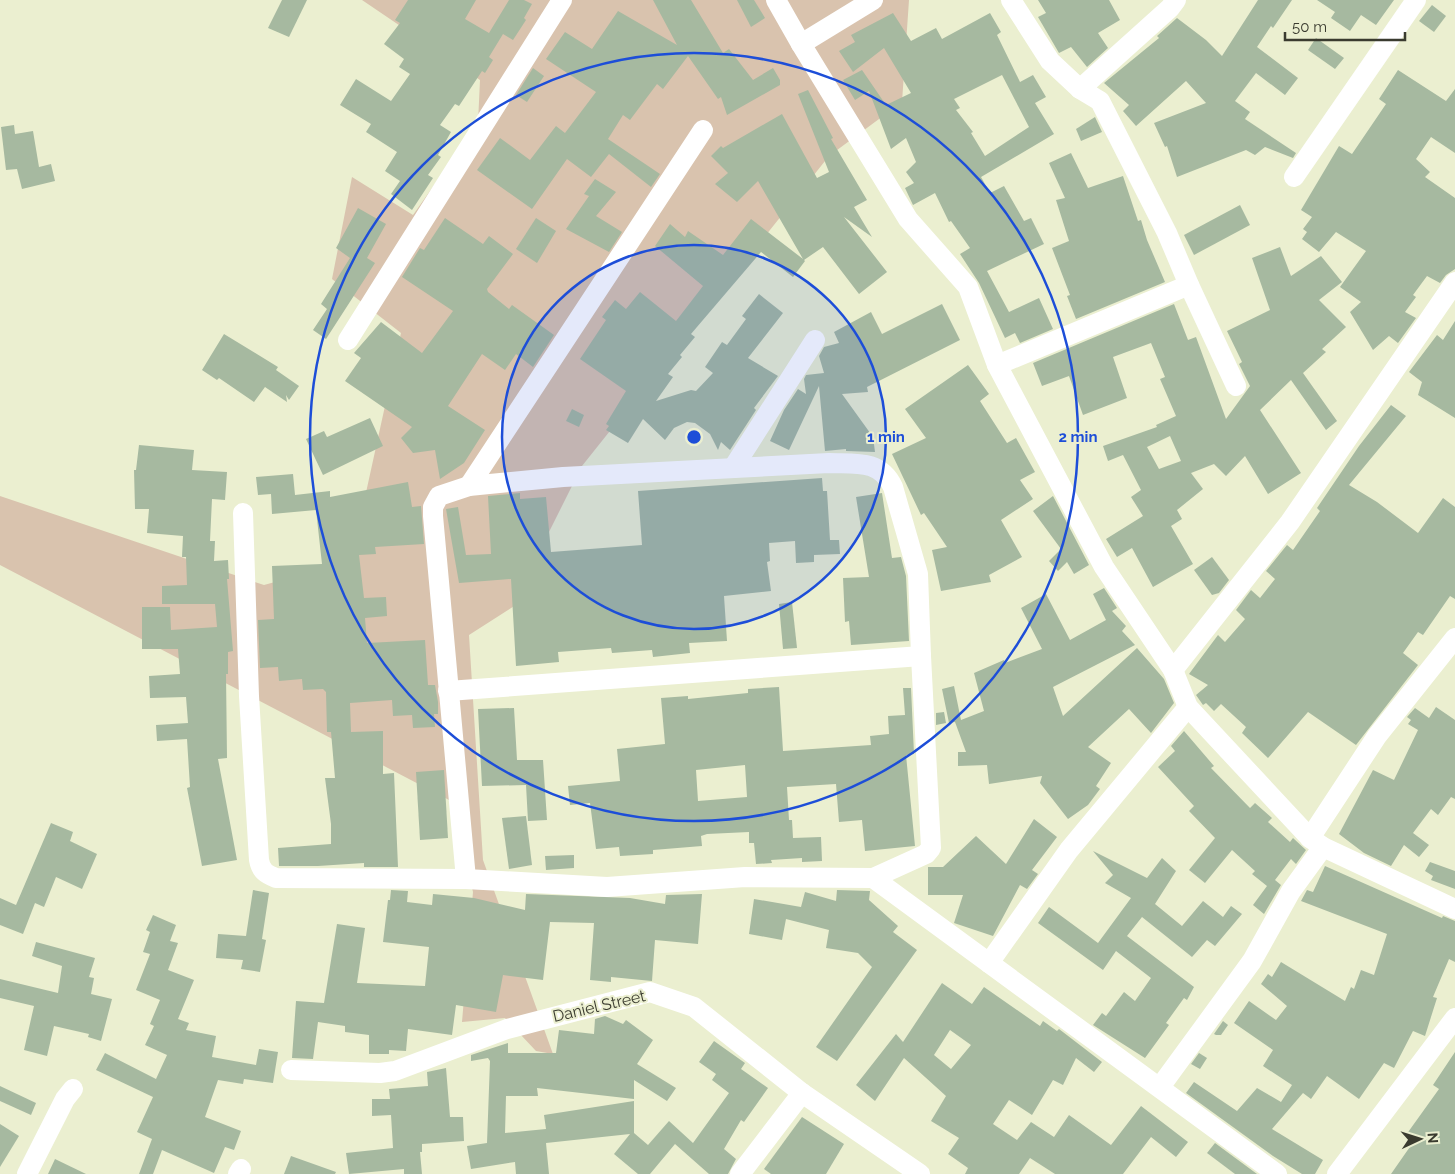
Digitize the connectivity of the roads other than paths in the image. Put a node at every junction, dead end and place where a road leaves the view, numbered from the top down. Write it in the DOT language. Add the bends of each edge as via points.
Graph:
graph roads {
  1 [pos="562,0"];
  2 [pos="776,0"];
  3 [pos="873,0"];
  4 [pos="1011,0"];
  5 [pos="1176,0"];
  6 [pos="1416,0"];
  7 [pos="801,44"];
  8 [pos="1080,89"];
  9 [pos="703,130"];
  10 [pos="1294,177"];
  11 [pos="1455,282"];
  12 [pos="1189,285"];
  13 [pos="348,340"];
  14 [pos="815,340"];
  15 [pos="997,365"];
  16 [pos="1236,386"];
  17 [pos="733,468"];
  18 [pos="469,486"];
  19 [pos="243,513"];
  20 [pos="1455,638"];
  21 [pos="921,656"];
  22 [pos="1173,670"];
  23 [pos="448,691"];
  24 [pos="1188,706"];
  25 [pos="1316,842"];
  26 [pos="873,878"];
  27 [pos="466,879"];
  28 [pos="1455,909"];
  29 [pos="989,963"];
  30 [pos="1455,1018"];
  31 [pos="291,1070"];
  32 [pos="1160,1088"];
  33 [pos="73,1089"];
  34 [pos="802,1093"];
  35 [pos="27,1174"];
  36 [pos="740,1174"];
  37 [pos="920,1174"];
  38 [pos="1278,1174"];
  39 [pos="1338,1174"];
  1 -- 13 [label="street"];
  2 -- 7 [label="street"];
  3 -- 7 [label="street"];
  4 -- 8 [label="street" via="1050,61"];
  5 -- 8 [label="street"];
  6 -- 10 [label="street"];
  7 -- 15 [label="street" via="908,219 968,287"];
  8 -- 12 [label="street" via="1100,100 1167,233"];
  9 -- 18 [label="street"];
  11 -- 22 [label="street" via="1290,522"];
  12 -- 15 [label="street"];
  12 -- 16 [label="street"];
  14 -- 17 [label="street"];
  15 -- 22 [label="street" via="1104,566"];
  17 -- 18 [label="street" via="563,477"];
  17 -- 21 [label="street" via="855,464 880,469 888,476 918,574"];
  18 -- 23 [label="street" via="440,496 433,507"];
  19 -- 27 [label="street" via="249,696 260,868 276,878"];
  20 -- 25 [label="street" via="1377,736"];
  21 -- 23 [label="street"];
  21 -- 26 [label="street" via="931,848 926,854"];
  22 -- 24 [label="street"];
  23 -- 27 [label="street"];
  24 -- 25 [label="street"];
  24 -- 29 [label="street" via="1069,850"];
  25 -- 28 [label="street"];
  25 -- 32 [label="street" via="1252,961"];
  26 -- 27 [label="street" via="745,878 607,887"];
  26 -- 29 [label="street"];
  29 -- 32 [label="street"];
  30 -- 39 [label="street"];
  31 -- 34 [label="street, Daniel Street" via="395,1072 507,1029 650,992 694,1007"];
  32 -- 38 [label="street"];
  33 -- 35 [label="street"];
  34 -- 36 [label="street"];
  34 -- 37 [label="street, Daniel Street"];
}
